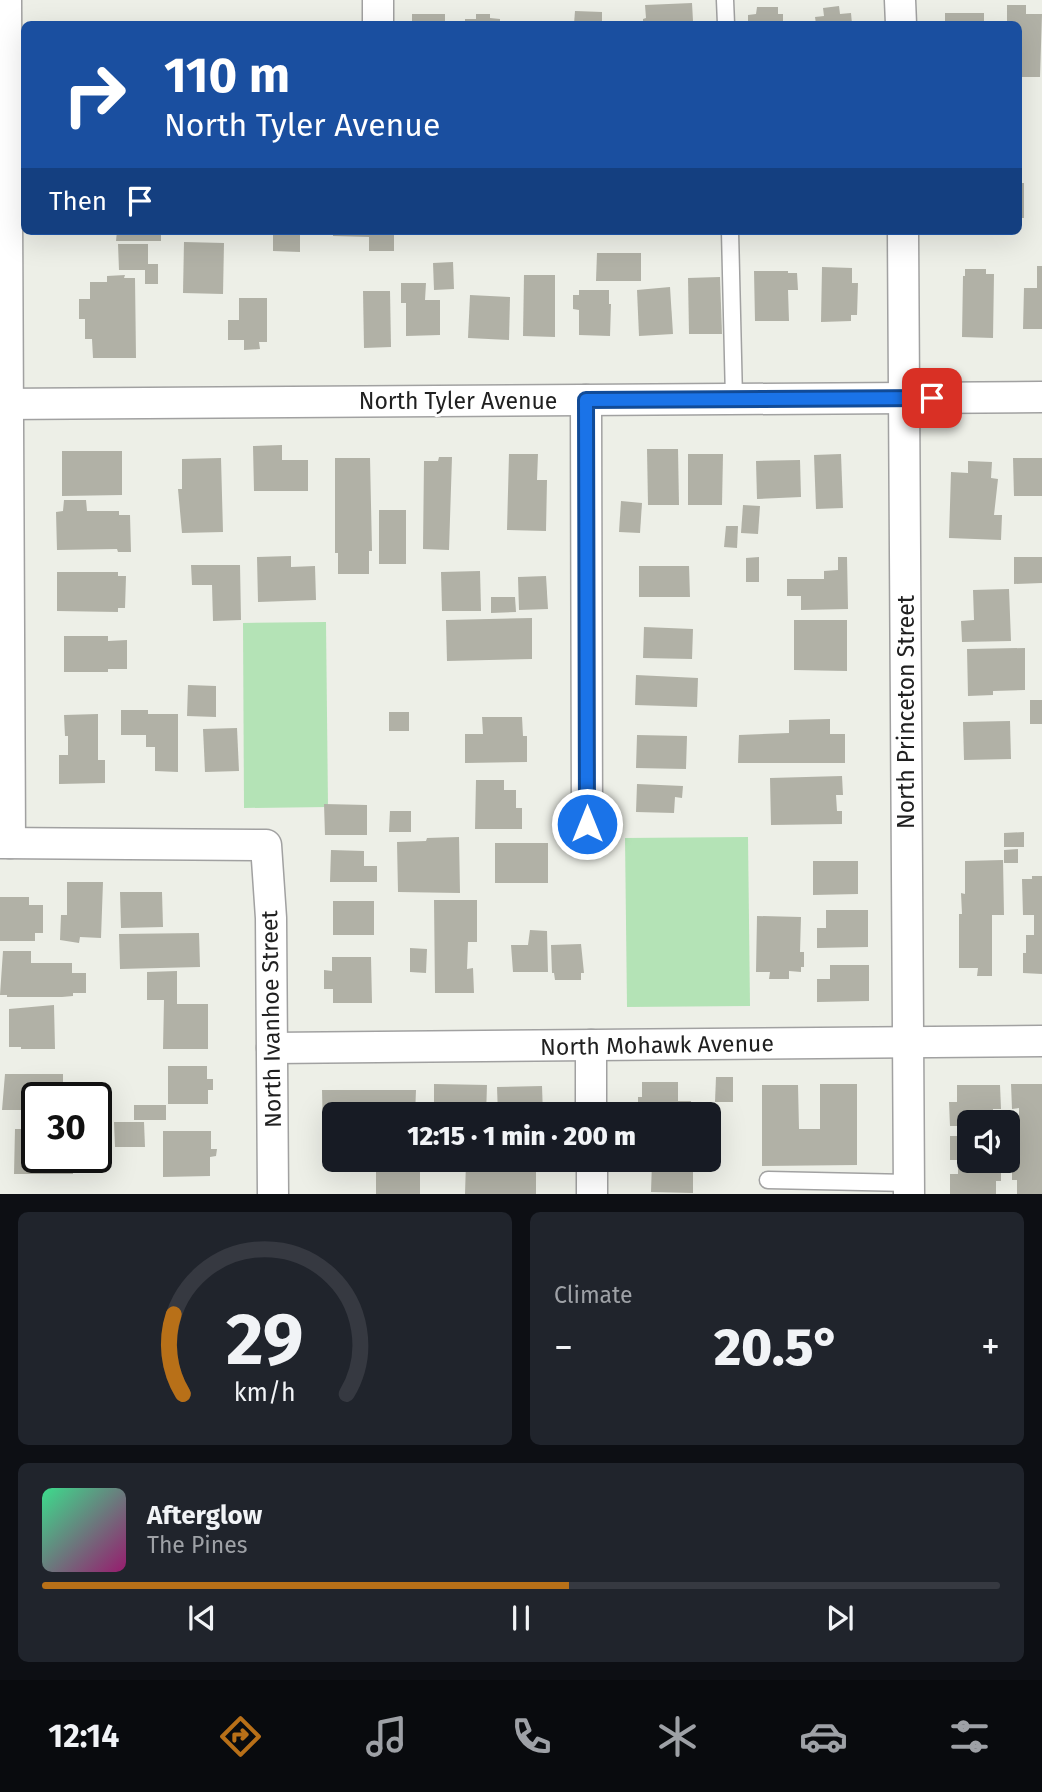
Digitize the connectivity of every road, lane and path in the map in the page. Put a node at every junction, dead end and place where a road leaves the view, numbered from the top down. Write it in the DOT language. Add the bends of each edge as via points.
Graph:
graph roads {
  1 [pos="6,0"];
  2 [pos="378,0"];
  3 [pos="725,0"];
  4 [pos="900,0"];
  5 [pos="378,21"];
  6 [pos="726,21"];
  7 [pos="901,21"];
  8 [pos="730,235"];
  9 [pos="903,235"];
  10 [pos="1042,397"];
  11 [pos="905,398"];
  12 [pos="734,399"];
  13 [pos="586,400"];
  14 [pos="4,404"];
  15 [pos="587,824"];
  16 [pos="5,843"];
  17 [pos="1042,1041"];
  18 [pos="908,1042"];
  19 [pos="591,1045"];
  20 [pos="272,1048"];
  21 [pos="591,1102"];
  22 [pos="592,1172"];
  23 [pos="768,1180"];
  24 [pos="909,1188"];
  25 [pos="273,1194"];
  26 [pos="592,1194"];
  1 -- 14 [label="street"];
  2 -- 5 [label="street"];
  3 -- 6 [label="lane"];
  4 -- 7 [label="street"];
  8 -- 12 [label="lane"];
  9 -- 11 [label="street, North Princeton Street"];
  10 -- 11 [label="street, North Tyler Avenue"];
  11 -- 12 [label="street, North Tyler Avenue"];
  11 -- 18 [label="street, North Princeton Street"];
  12 -- 13 [label="street, North Tyler Avenue"];
  13 -- 14 [label="street, North Tyler Avenue"];
  13 -- 15 [label="street"];
  14 -- 16 [label="street"];
  16 -- 20 [label="street, North Ivanhoe Street" via="266,845"];
  17 -- 18 [label="street, North Mohawk Avenue"];
  18 -- 19 [label="street, North Mohawk Avenue"];
  18 -- 24 [label="street, North Princeton Street"];
  19 -- 20 [label="street, North Mohawk Avenue"];
  19 -- 21 [label="street"];
  20 -- 25 [label="street, North Ivanhoe Street"];
  22 -- 26 [label="street"];
  23 -- 24 [label="lane"];
}
